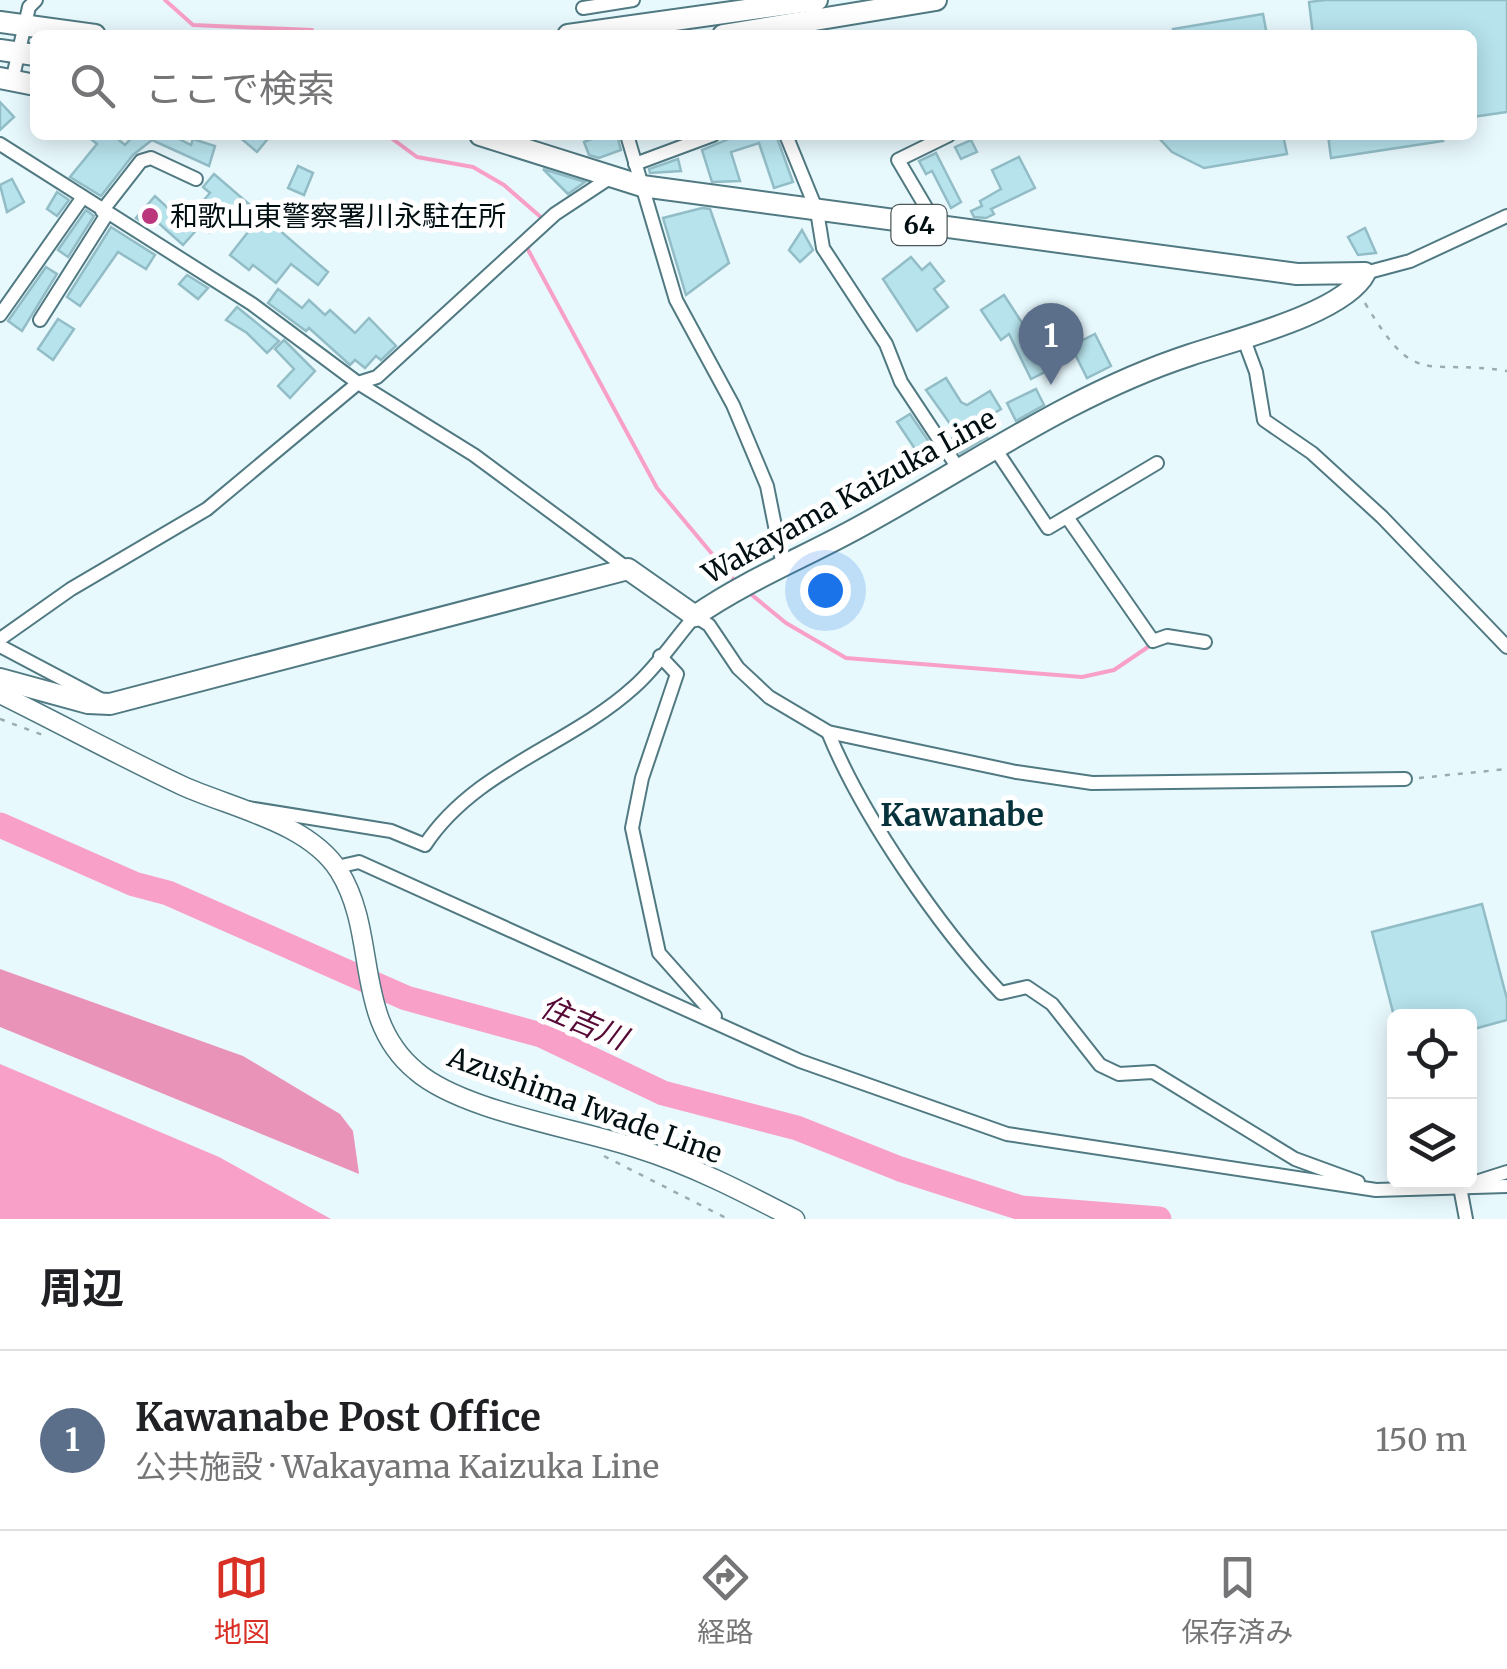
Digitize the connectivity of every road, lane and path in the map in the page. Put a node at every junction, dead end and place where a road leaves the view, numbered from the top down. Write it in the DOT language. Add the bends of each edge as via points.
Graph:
graph roads {
  1 [pos="36,0"];
  2 [pos="634,0"];
  3 [pos="818,0"];
  4 [pos="936,0"];
  5 [pos="581,4"];
  6 [pos="0,22"];
  7 [pos="725,24"];
  8 [pos="24,25"];
  9 [pos="60,30"];
  10 [pos="592,30"];
  11 [pos="646,30"];
  12 [pos="17,52"];
  13 [pos="6,80"];
  14 [pos="495,140"];
  15 [pos="628,140"];
  16 [pos="700,140"];
  17 [pos="788,140"];
  18 [pos="939,140"];
  19 [pos="0,144"];
  20 [pos="635,164"];
  21 [pos="608,178"];
  22 [pos="196,179"];
  23 [pos="642,186"];
  24 [pos="83,198"];
  25 [pos="817,211"];
  26 [pos="104,213"];
  27 [pos="1507,216"];
  28 [pos="938,228"];
  29 [pos="1361,281"];
  30 [pos="0,316"];
  31 [pos="40,320"];
  32 [pos="1243,338"];
  33 [pos="1507,371"];
  34 [pos="358,383"];
  35 [pos="994,447"];
  36 [pos="1157,463"];
  37 [pos="958,468"];
  38 [pos="1067,516"];
  39 [pos="784,566"];
  40 [pos="628,569"];
  41 [pos="694,616"];
  42 [pos="1206,642"];
  43 [pos="0,643"];
  44 [pos="1507,647"];
  45 [pos="660,656"];
  46 [pos="0,679"];
  47 [pos="0,694"];
  48 [pos="110,704"];
  49 [pos="828,732"];
  50 [pos="1507,769"];
  51 [pos="1405,779"];
  52 [pos="237,809"];
  53 [pos="337,867"];
  54 [pos="720,1022"];
  55 [pos="601,1154"];
  56 [pos="1507,1172"];
  57 [pos="1477,1182"];
  58 [pos="1507,1186"];
  59 [pos="1477,1187"];
  60 [pos="1418,1189"];
  61 [pos="1460,1189"];
  62 [pos="1376,1190"];
  63 [pos="1466,1218"];
  64 [pos="728,1219"];
  65 [pos="795,1219"];
  1 -- 8 [label="street"];
  2 -- 5 [label="street"];
  3 -- 7 [label="main road"];
  4 -- 7 [label="main road"];
  5 -- 10 [label="street"];
  6 -- 8 [label="main road"];
  7 -- 11 [label="main road"];
  8 -- 9 [label="main road"];
  8 -- 12 [label="street"];
  12 -- 13 [label="street"];
  14 -- 21 [label="main road, 64"];
  15 -- 20 [label="street"];
  16 -- 20 [label="street"];
  17 -- 25 [label="street"];
  18 -- 28 [label="street" via="898,160"];
  19 -- 24 [label="street"];
  20 -- 23 [label="street"];
  21 -- 23 [label="main road, 64"];
  21 -- 34 [label="street" via="555,214 378,377"];
  22 -- 26 [label="street" via="151,158 141,160"];
  23 -- 25 [label="main road, 64"];
  23 -- 39 [label="street" via="676,300 768,486"];
  24 -- 26 [label="street"];
  24 -- 30 [label="street"];
  25 -- 28 [label="main road, 64"];
  25 -- 37 [label="street" via="824,248"];
  26 -- 31 [label="street"];
  26 -- 34 [label="street" via="252,304"];
  27 -- 29 [label="street"];
  28 -- 29 [label="main road, 64"];
  29 -- 32 [label="main road, Wakayama Kaizuka Line"];
  29 -- 33 [label="path" via="1406,360 1419,367"];
  32 -- 35 [label="main road, Wakayama Kaizuka Line" via="1154,367"];
  32 -- 44 [label="street" via="1264,420 1382,517"];
  34 -- 40 [label="street" via="474,455"];
  34 -- 43 [label="street" via="206,509 72,588"];
  35 -- 37 [label="main road, Wakayama Kaizuka Line"];
  35 -- 38 [label="street" via="1048,528"];
  36 -- 38 [label="street"];
  37 -- 39 [label="main road, Wakayama Kaizuka Line"];
  38 -- 42 [label="street" via="1153,640"];
  39 -- 41 [label="main road, Wakayama Kaizuka Line"];
  40 -- 41 [label="main road, Wakayama Kaizuka Line"];
  40 -- 48 [label="main road"];
  41 -- 45 [label="street"];
  41 -- 49 [label="street" via="709,624 738,668 770,697"];
  43 -- 48 [label="street"];
  45 -- 52 [label="street" via="634,688 478,789 442,820 426,845 391,830 260,807"];
  45 -- 54 [label="street" via="677,674 632,828 659,953"];
  46 -- 48 [label="main road"];
  47 -- 52 [label="main road, Azushima Iwade Line"];
  49 -- 51 [label="street" via="1092,782"];
  49 -- 62 [label="street" via="888,843 968,958 1001,993 1028,987 1052,1004 1100,1064 1118,1074 1152,1072 1296,1159"];
  50 -- 51 [label="path"];
  52 -- 53 [label="main road, Azushima Iwade Line" via="300,835"];
  53 -- 54 [label="street" via="359,862"];
  53 -- 65 [label="main road, Azushima Iwade Line" via="350,888 376,1018 418,1073 445,1088 694,1169"];
  54 -- 62 [label="street" via="800,1061 1007,1134"];
  55 -- 64 [label="path"];
  56 -- 57 [label="street"];
  58 -- 59 [label="street"];
  60 -- 62 [label="street"];
  61 -- 63 [label="street"];
}
